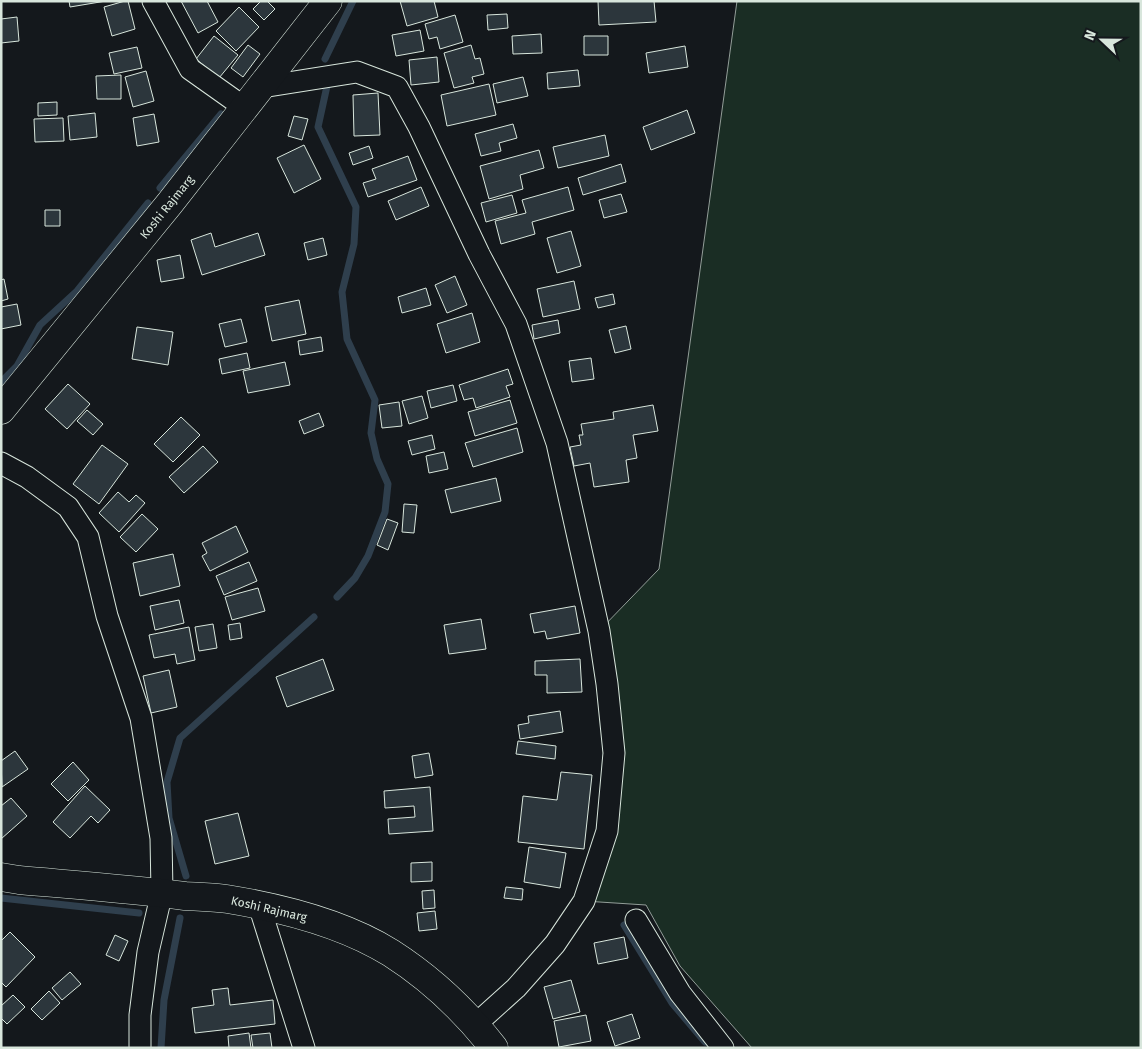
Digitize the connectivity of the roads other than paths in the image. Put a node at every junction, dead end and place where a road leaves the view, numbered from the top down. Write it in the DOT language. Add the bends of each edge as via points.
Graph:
graph roads {
  1 [pos="153,1"];
  2 [pos="328,1"];
  3 [pos="262,87"];
  4 [pos="245,108"];
  5 [pos="1,410"];
  6 [pos="1,463"];
  7 [pos="1,876"];
  8 [pos="162,892"];
  9 [pos="259,905"];
  10 [pos="636,920"];
  11 [pos="476,1024"];
  12 [pos="140,1048"];
  13 [pos="304,1048"];
  14 [pos="494,1048"];
  15 [pos="723,1048"];
  1 -- 4 [label="street" via="190,69"];
  2 -- 3 [label="main road, Koshi Rajmarg"];
  3 -- 4 [label="main road, Koshi Rajmarg"];
  3 -- 11 [label="street" via="357,72 397,87 516,324 557,443 608,684 614,753 607,831 584,901 555,944 516,988"];
  4 -- 5 [label="main road, Koshi Rajmarg"];
  6 -- 8 [label="street" via="68,506 88,537 106,616 140,718 161,838"];
  7 -- 8 [label="main road, Koshi Rajmarg"];
  8 -- 9 [label="main road, Koshi Rajmarg"];
  8 -- 12 [label="street" via="148,952 140,1015"];
  9 -- 11 [label="main road, Koshi Rajmarg" via="311,918 360,936 391,953"];
  9 -- 13 [label="street"];
  10 -- 15 [label="street" via="680,992"];
  11 -- 14 [label="main road, Koshi Rajmarg"];
}
